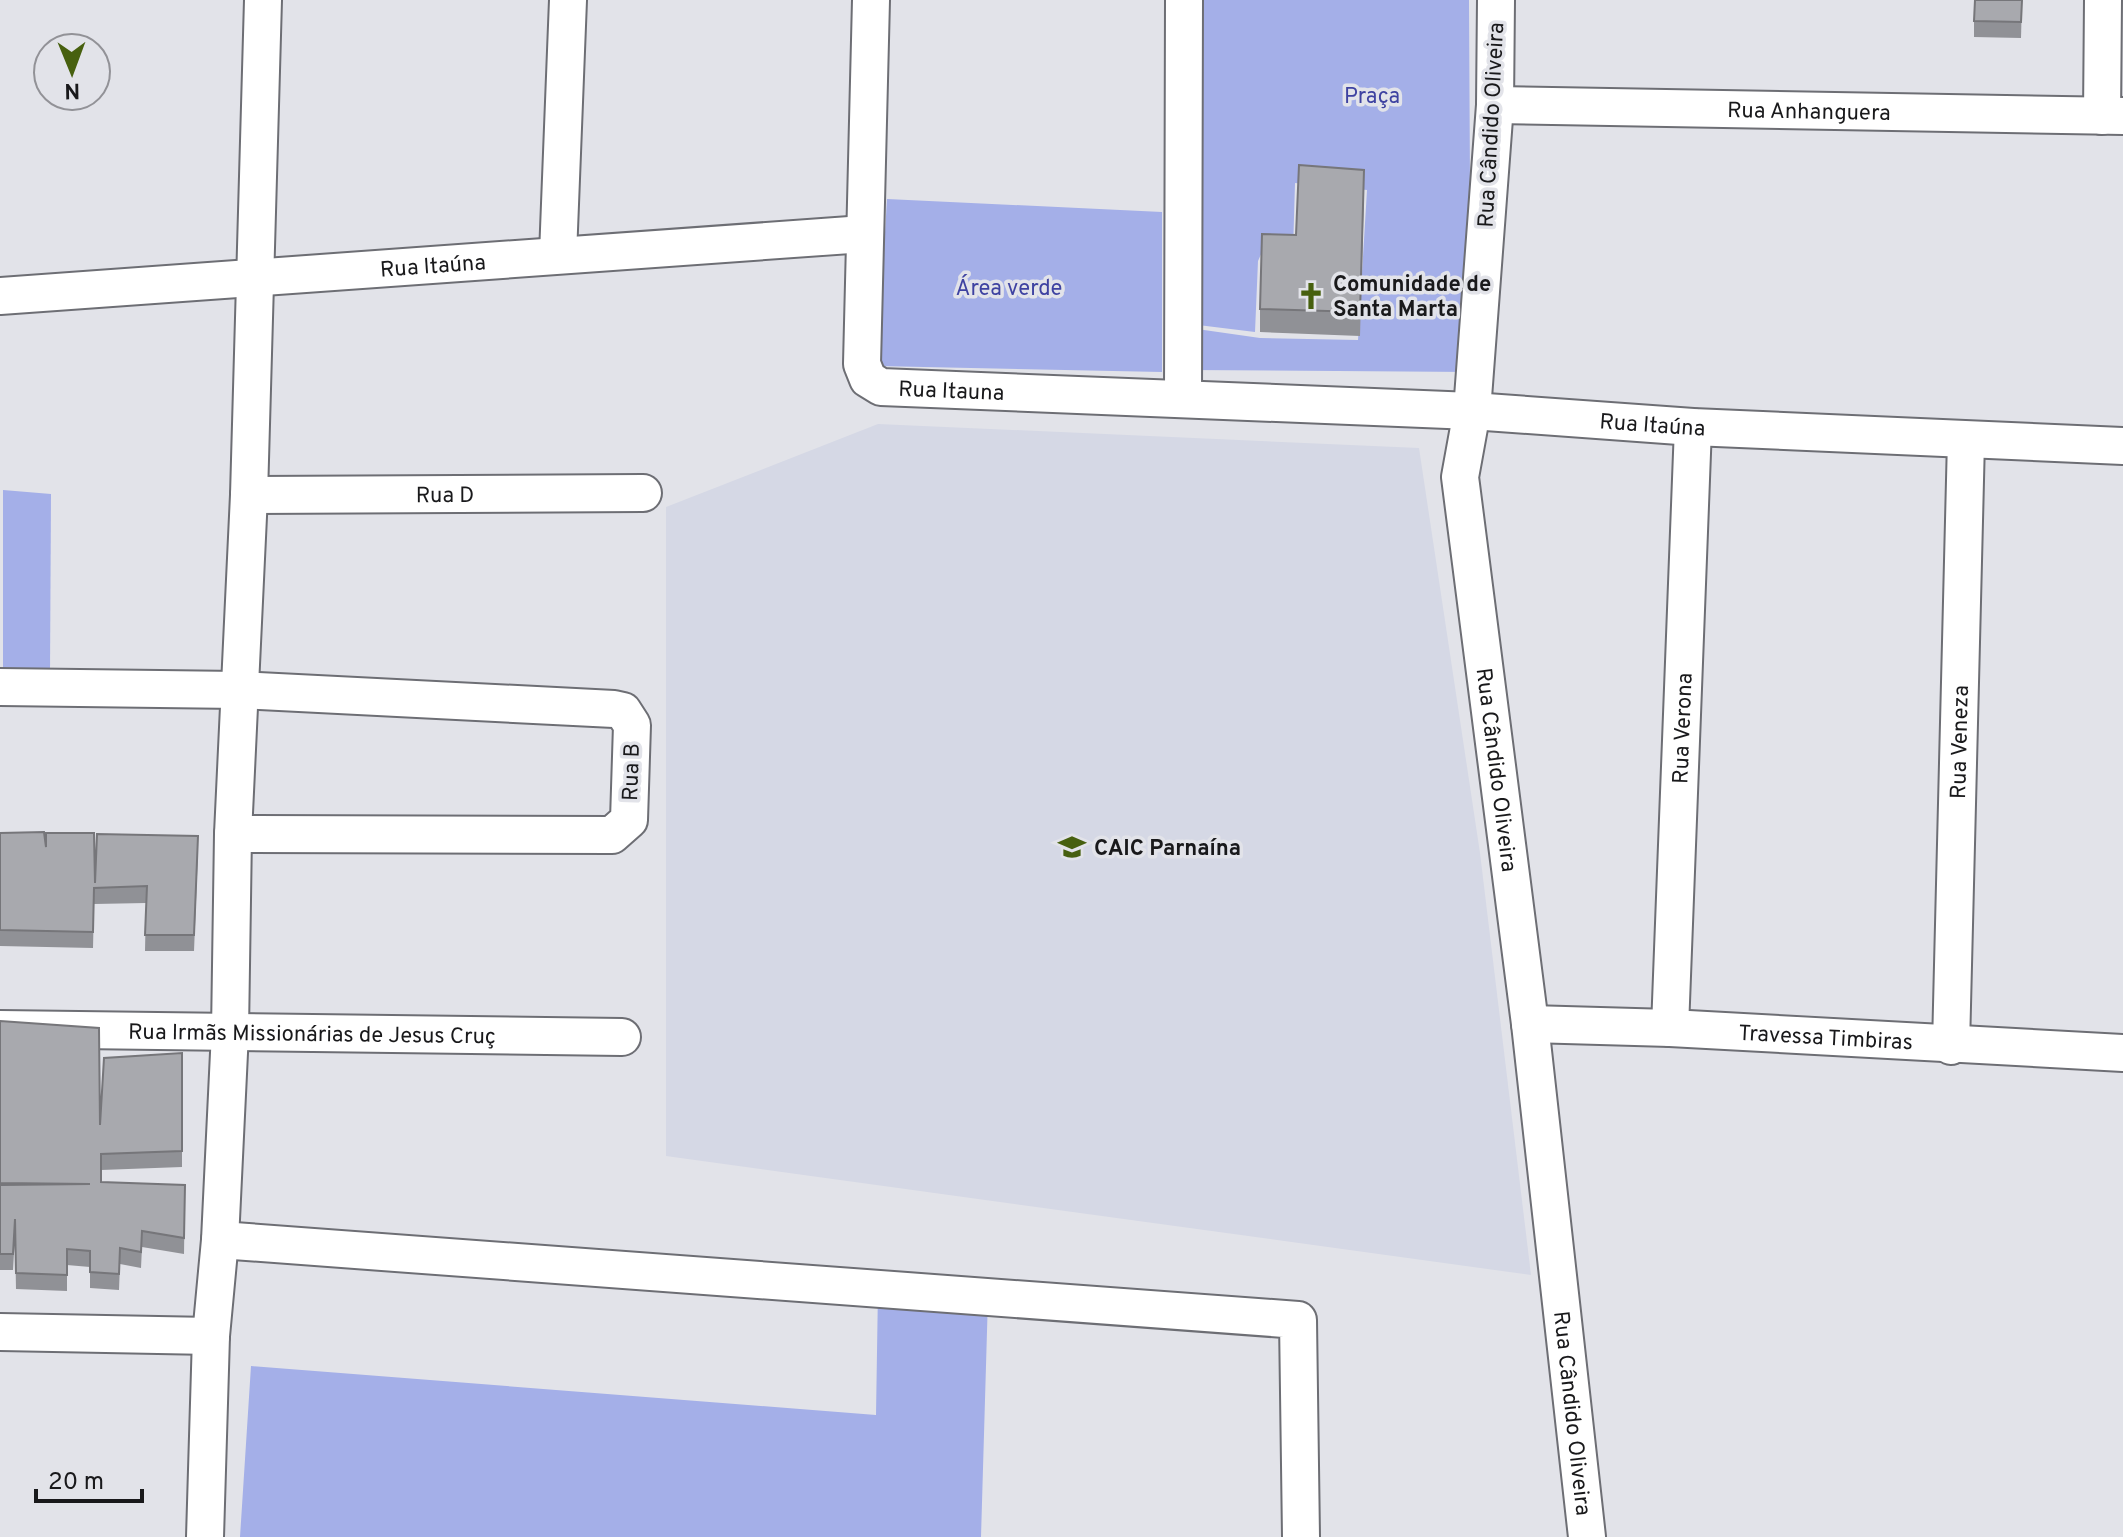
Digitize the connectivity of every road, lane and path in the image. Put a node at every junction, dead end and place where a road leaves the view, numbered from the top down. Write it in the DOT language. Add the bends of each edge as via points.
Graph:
graph roads {
  1 [pos="263,0"];
  2 [pos="568,0"];
  3 [pos="871,0"];
  4 [pos="1184,0"];
  5 [pos="1496,0"];
  6 [pos="2103,0"];
  7 [pos="1495,105"];
  8 [pos="2113,116"];
  9 [pos="864,234"];
  10 [pos="558,255"];
  11 [pos="252,279"];
  12 [pos="0,296"];
  13 [pos="1183,399"];
  14 [pos="1472,411"];
  15 [pos="1693,427"];
  16 [pos="1966,440"];
  17 [pos="2123,446"];
  18 [pos="643,493"];
  19 [pos="249,495"];
  20 [pos="0,687"];
  21 [pos="239,690"];
  22 [pos="233,834"];
  23 [pos="1530,1024"];
  24 [pos="1670,1028"];
  25 [pos="0,1029"];
  26 [pos="230,1032"];
  27 [pos="622,1037"];
  28 [pos="1951,1046"];
  29 [pos="2123,1053"];
  30 [pos="220,1240"];
  31 [pos="0,1332"];
  32 [pos="211,1336"];
  33 [pos="205,1537"];
  34 [pos="1301,1537"];
  35 [pos="1587,1537"];
  1 -- 11 [label="street"];
  2 -- 10 [label="street"];
  3 -- 9 [label="street"];
  4 -- 13 [label="street"];
  5 -- 7 [label="street, Rua Cândido Oliveira"];
  6 -- 8 [label="street"];
  7 -- 8 [label="street, Rua Anhanguera"];
  7 -- 14 [label="street, Rua Cândido Oliveira"];
  9 -- 10 [label="street, Rua Itaúna"];
  9 -- 13 [label="street, Rua Itauna" via="862,364 873,385"];
  10 -- 11 [label="street, Rua Itaúna"];
  11 -- 12 [label="street, Rua Itaúna"];
  11 -- 19 [label="street"];
  13 -- 14 [label="street, Rua Itaúna"];
  14 -- 15 [label="street, Rua Itaúna"];
  14 -- 23 [label="street, Rua Cândido Oliveira" via="1460,477 1464,522"];
  15 -- 16 [label="street, Rua Itaúna"];
  15 -- 24 [label="street, Rua Verona"];
  16 -- 17 [label="street, Rua Itaúna"];
  16 -- 28 [label="street, Rua Veneza"];
  18 -- 19 [label="street, Rua D"];
  19 -- 21 [label="street"];
  20 -- 21 [label="street"];
  21 -- 22 [label="street"];
  21 -- 22 [label="street, Rua B" via="623,711 632,725 629,820 612,835"];
  22 -- 26 [label="street"];
  23 -- 24 [label="street, Travessa Timbiras"];
  23 -- 35 [label="street, Rua Cândido Oliveira"];
  24 -- 28 [label="street, Travessa Timbiras"];
  25 -- 26 [label="street, Rua Irmãs Missionárias de Jesus Cruç"];
  26 -- 27 [label="street, Rua Irmãs Missionárias de Jesus Cruç"];
  26 -- 30 [label="street"];
  28 -- 29 [label="street, Travessa Timbiras"];
  30 -- 32 [label="street"];
  30 -- 34 [label="street" via="1298,1320"];
  31 -- 32 [label="street"];
  32 -- 33 [label="street"];
}
